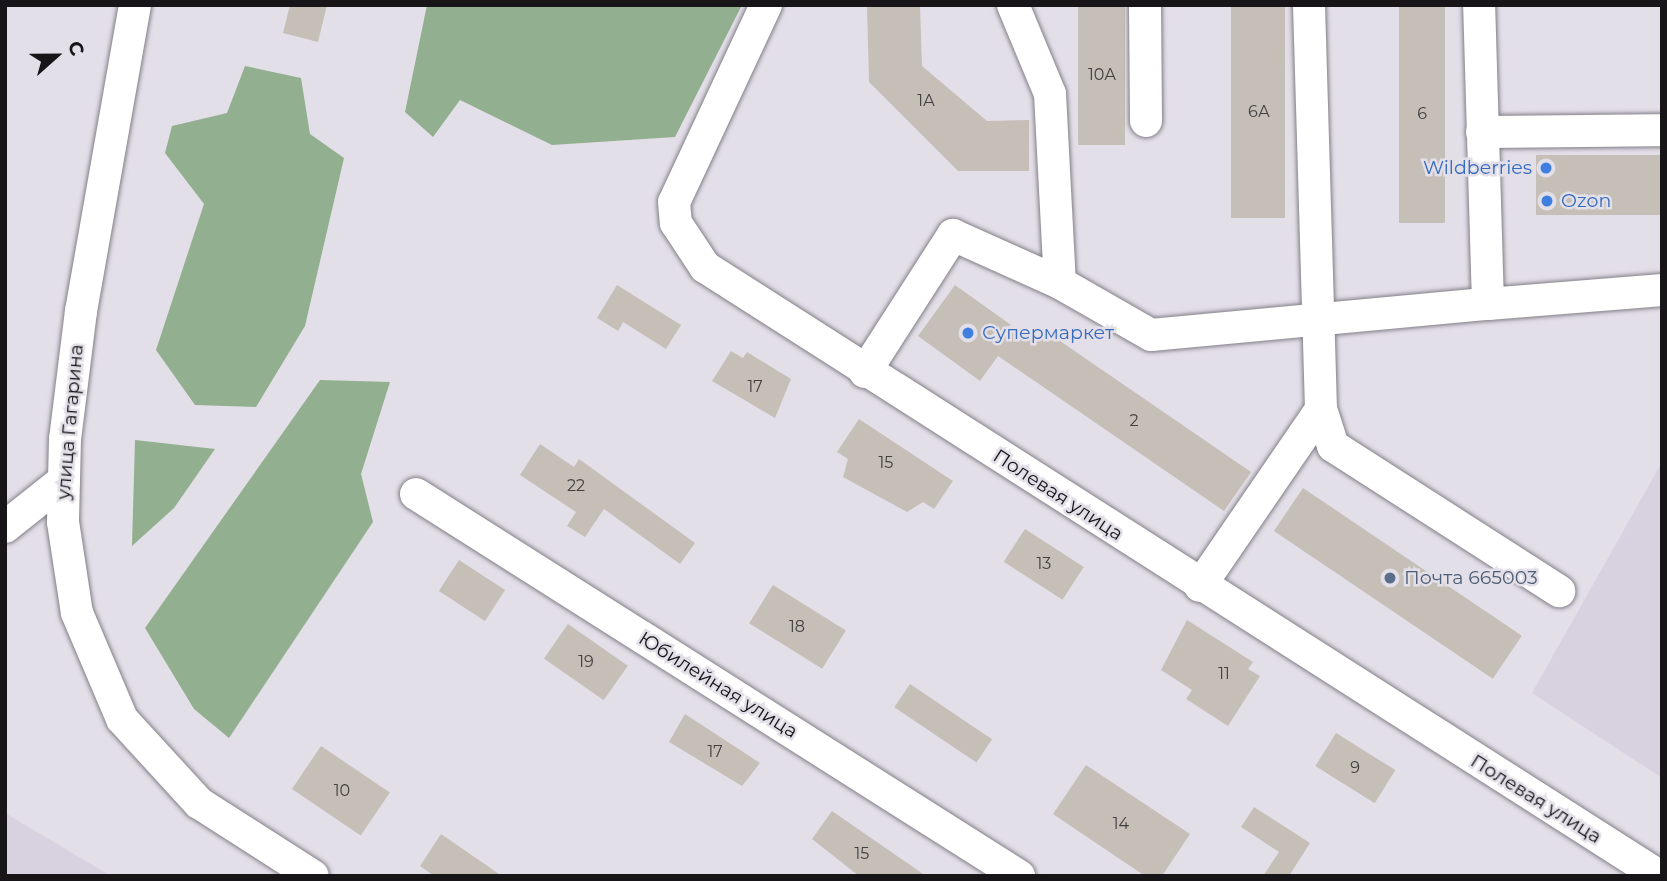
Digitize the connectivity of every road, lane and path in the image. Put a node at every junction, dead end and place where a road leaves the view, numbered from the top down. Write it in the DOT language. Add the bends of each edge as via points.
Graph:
graph roads {
  1 [pos="135,5"];
  2 [pos="766,5"];
  3 [pos="1013,5"];
  4 [pos="1145,5"];
  5 [pos="1309,5"];
  6 [pos="1479,5"];
  7 [pos="1146,121"];
  8 [pos="1662,130"];
  9 [pos="1482,132"];
  10 [pos="1060,283"];
  11 [pos="1662,290"];
  12 [pos="1489,304"];
  13 [pos="1322,318"];
  14 [pos="865,372"];
  15 [pos="1321,409"];
  16 [pos="64,481"];
  17 [pos="416,494"];
  18 [pos="5,527"];
  19 [pos="1200,586"];
  20 [pos="1559,591"];
  21 [pos="313,876"];
  22 [pos="1019,876"];
  23 [pos="1658,876"];
  1 -- 16 [label="street, улица Гагарина" via="80,311"];
  2 -- 14 [label="street, Полевая улица" via="682,173 674,202 676,223 705,267"];
  3 -- 10 [label="street" via="1050,94"];
  4 -- 7 [label="street"];
  5 -- 13 [label="street"];
  6 -- 9 [label="street"];
  8 -- 9 [label="street"];
  9 -- 12 [label="street"];
  10 -- 13 [label="street" via="1151,335"];
  10 -- 14 [label="street" via="953,235"];
  11 -- 12 [label="street"];
  12 -- 13 [label="street"];
  13 -- 15 [label="street"];
  14 -- 19 [label="street, Полевая улица"];
  15 -- 19 [label="street"];
  15 -- 20 [label="street" via="1333,446"];
  16 -- 18 [label="street"];
  16 -- 21 [label="street, улица Гагарина" via="63,522 77,613 122,719 199,803"];
  17 -- 22 [label="street, Юбилейная улица"];
  19 -- 23 [label="street, Полевая улица"];
}
